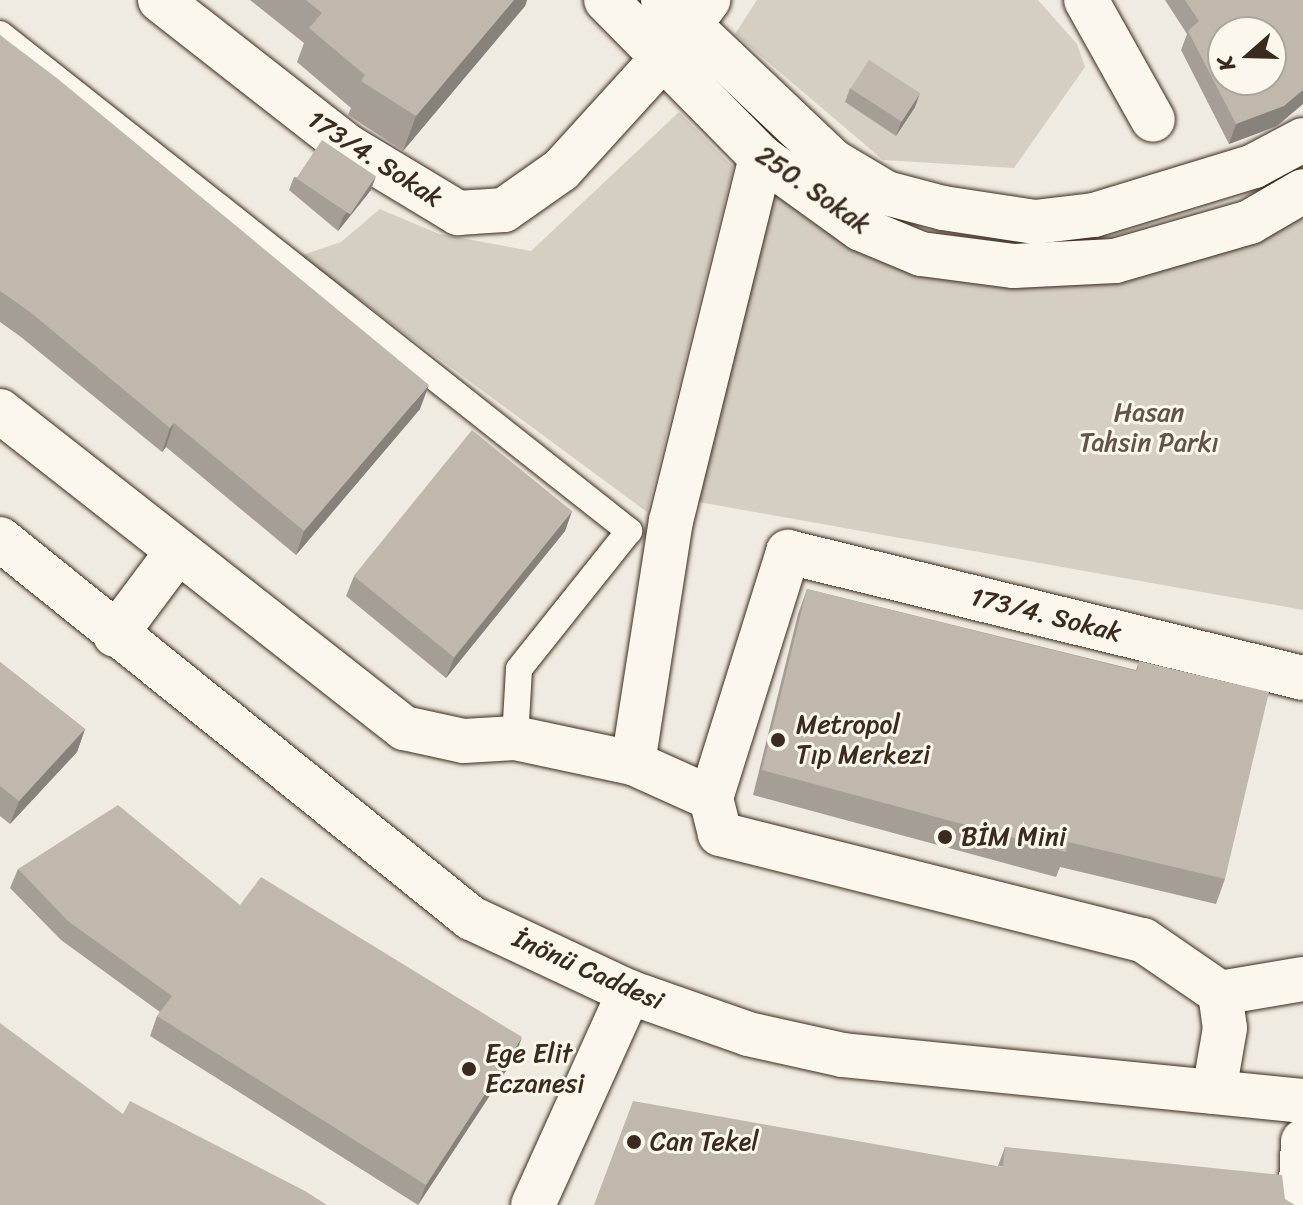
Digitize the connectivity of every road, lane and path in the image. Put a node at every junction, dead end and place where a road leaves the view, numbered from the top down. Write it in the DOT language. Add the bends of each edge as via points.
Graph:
graph roads {
  1 [pos="160,0"];
  2 [pos="606,0"];
  3 [pos="1086,0"];
  4 [pos="680,22"];
  5 [pos="0,34"];
  6 [pos="1153,120"];
  7 [pos="1303,140"];
  8 [pos="761,157"];
  9 [pos="1303,191"];
  10 [pos="0,411"];
  11 [pos="0,539"];
  12 [pos="177,552"];
  13 [pos="115,635"];
  14 [pos="1303,678"];
  15 [pos="515,738"];
  16 [pos="633,763"];
  17 [pos="711,798"];
  18 [pos="1303,979"];
  19 [pos="629,992"];
  20 [pos="1220,993"];
  21 [pos="1214,1092"];
  22 [pos="1303,1101"];
  23 [pos="1303,1141"];
  24 [pos="533,1205"];
  25 [pos="1300,1205"];
  1 -- 4 [label="street, 173/4. Sokak" via="347,146 458,213 504,210 561,170"];
  2 -- 4 [label="street, 250. Sokak"];
  3 -- 6 [label="street"];
  4 -- 7 [label="street, 250. Sokak" via="834,162 886,193 943,208 1035,222 1094,215 1254,166"];
  4 -- 8 [label="street, 250. Sokak"];
  5 -- 15 [label="lane" via="629,531 519,669"];
  8 -- 9 [label="street, 250. Sokak" via="861,229 921,254 1014,266 1115,261 1190,242 1250,222"];
  8 -- 16 [label="street" via="671,521"];
  10 -- 12 [label="street"];
  11 -- 13 [label="street, İnönü Caddesi"];
  12 -- 13 [label="street"];
  12 -- 15 [label="street" via="404,728 464,741"];
  13 -- 19 [label="street, İnönü Caddesi" via="471,918"];
  14 -- 17 [label="street, 173/4. Sokak" via="788,552"];
  15 -- 16 [label="street"];
  16 -- 17 [label="street"];
  17 -- 20 [label="street" via="720,834 1143,940"];
  18 -- 20 [label="street"];
  19 -- 21 [label="street, İnönü Caddesi" via="748,1034 843,1055"];
  19 -- 24 [label="street"];
  20 -- 21 [label="street" via="1225,1028"];
  21 -- 22 [label="street, İnönü Caddesi"];
  23 -- 25 [label="street"];
}
